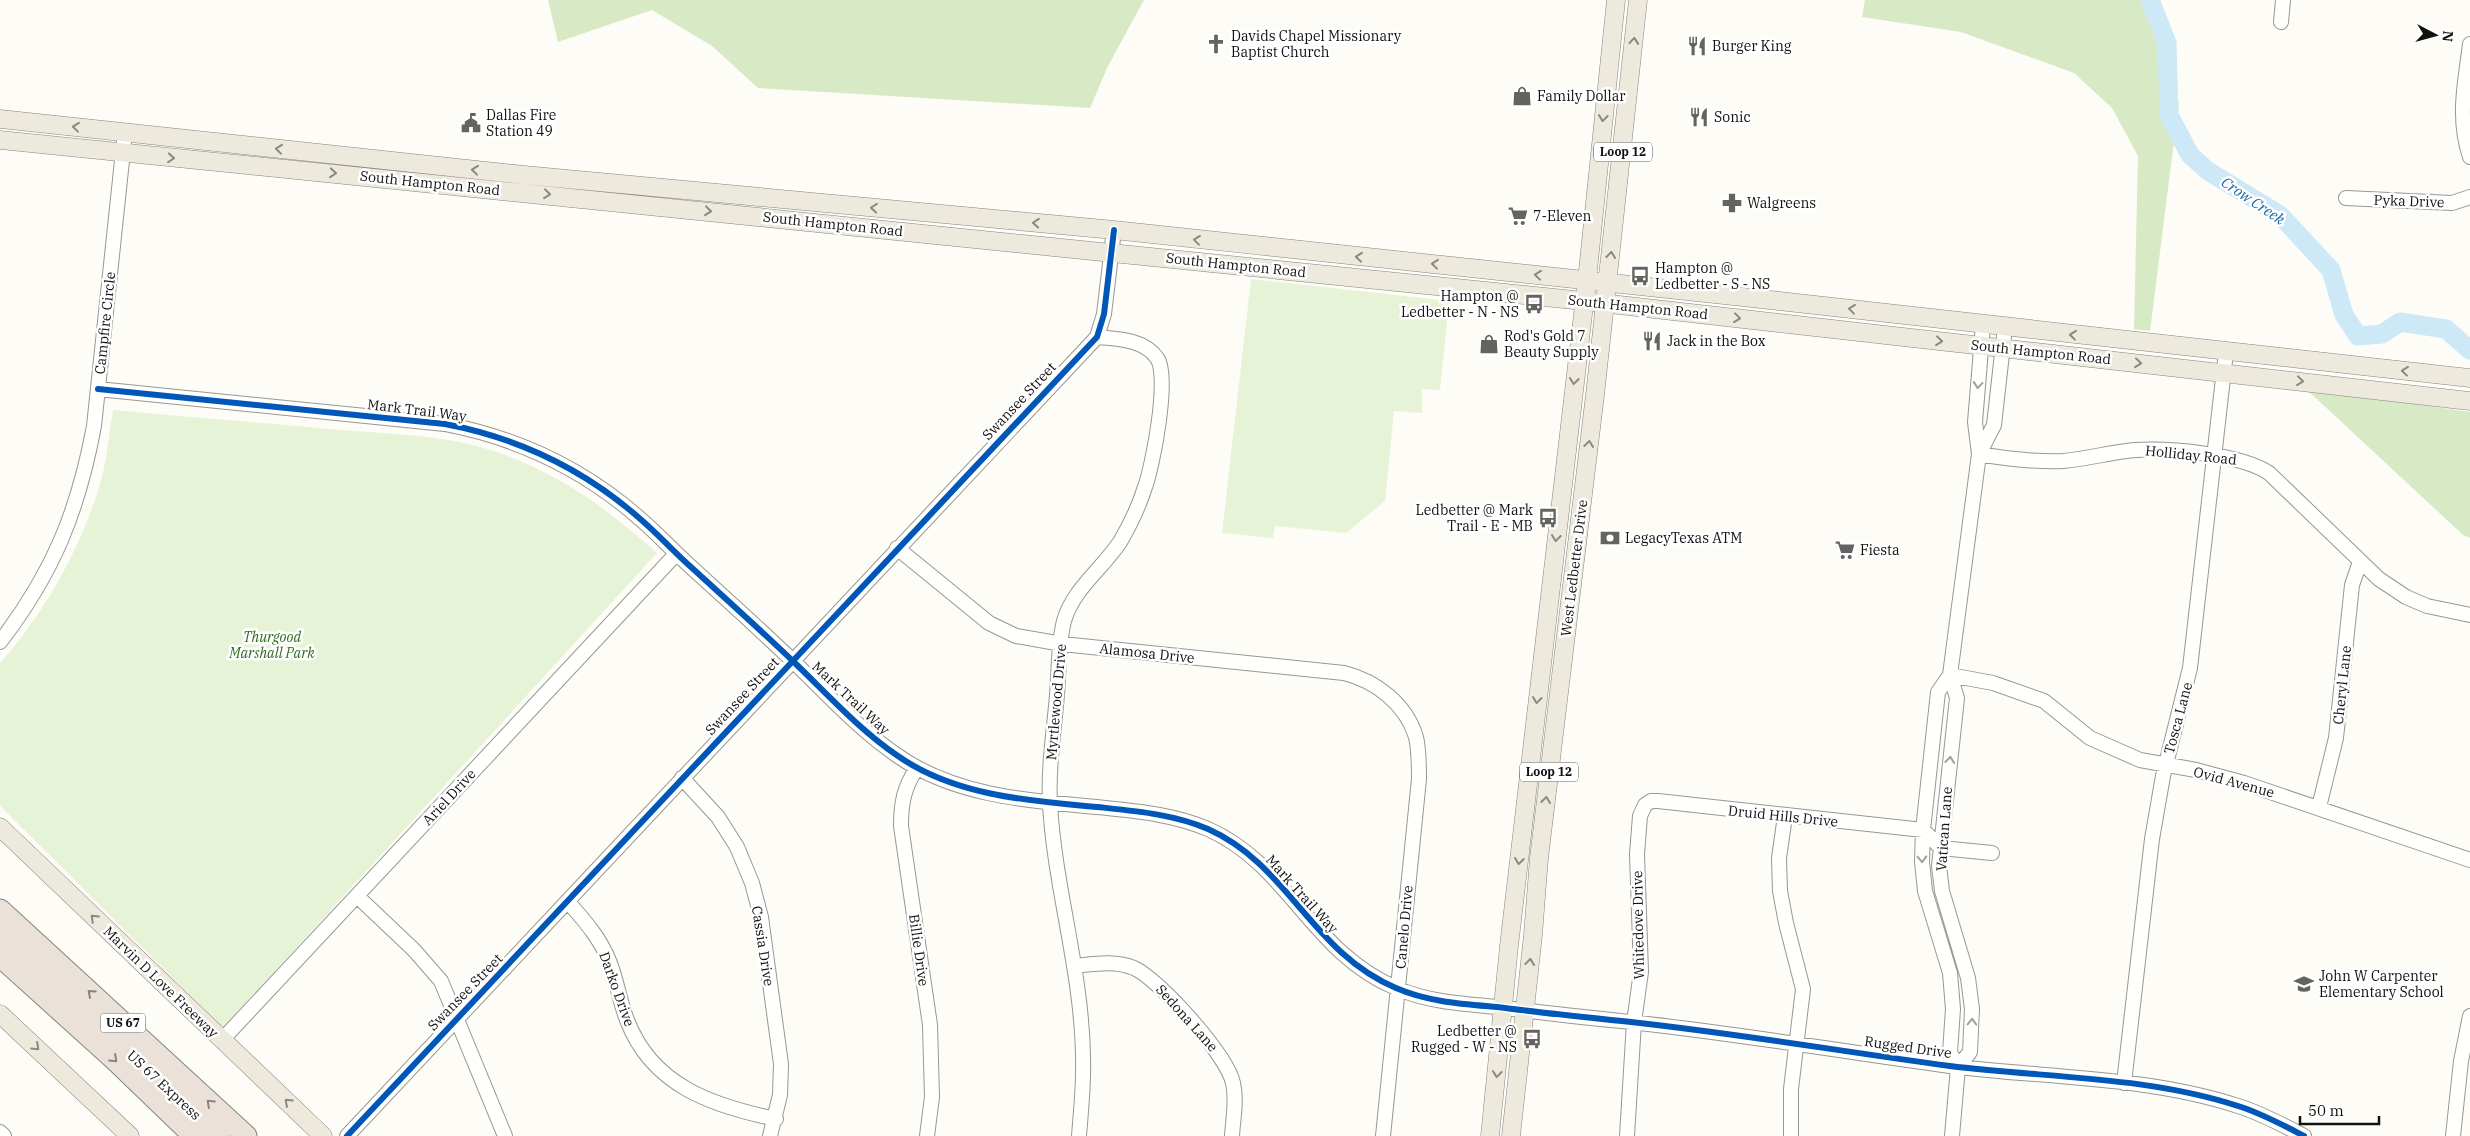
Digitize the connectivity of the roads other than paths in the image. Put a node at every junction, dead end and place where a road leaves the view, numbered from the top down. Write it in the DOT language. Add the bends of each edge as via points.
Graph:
graph roads {
  1 [pos="1616,0"];
  2 [pos="1638,0"];
  3 [pos="2284,0"];
  4 [pos="2281,22"];
  5 [pos="2470,44"];
  6 [pos="1608,63"];
  7 [pos="1632,65"];
  8 [pos="0,119"];
  9 [pos="125,132"];
  10 [pos="0,140"];
  11 [pos="122,153"];
  12 [pos="2470,157"];
  13 [pos="523,184"];
  14 [pos="2470,197"];
  15 [pos="2346,198"];
  16 [pos="962,216"];
  17 [pos="1114,230"];
  18 [pos="960,237"];
  19 [pos="1274,249"];
  20 [pos="1112,252"];
  21 [pos="1268,269"];
  22 [pos="1586,280"];
  23 [pos="1608,283"];
  24 [pos="1584,301"];
  25 [pos="1606,303"];
  26 [pos="1901,315"];
  27 [pos="1983,325"];
  28 [pos="2005,327"];
  29 [pos="1898,336"];
  30 [pos="1097,337"];
  31 [pos="1981,346"];
  32 [pos="2003,348"];
  33 [pos="2226,352"];
  34 [pos="2223,373"];
  35 [pos="2462,377"];
  36 [pos="98,389"];
  37 [pos="2470,401"];
  38 [pos="1979,454"];
  39 [pos="2215,455"];
  40 [pos="1563,472"];
  41 [pos="1586,478"];
  42 [pos="897,548"];
  43 [pos="676,554"];
  44 [pos="2360,562"];
  45 [pos="2470,615"];
  46 [pos="0,642"];
  47 [pos="1062,644"];
  48 [pos="792,660"];
  49 [pos="1950,675"];
  50 [pos="1409,720"];
  51 [pos="2166,765"];
  52 [pos="917,768"];
  53 [pos="682,778"];
  54 [pos="1050,803"];
  55 [pos="1645,805"];
  56 [pos="2319,807"];
  57 [pos="1785,816"];
  58 [pos="0,827"];
  59 [pos="1922,830"];
  60 [pos="1941,848"];
  61 [pos="1992,853"];
  62 [pos="2470,860"];
  63 [pos="357,896"];
  64 [pos="568,902"];
  65 [pos="0,910"];
  66 [pos="0,932"];
  67 [pos="0,956"];
  68 [pos="1074,966"];
  69 [pos="1398,989"];
  70 [pos="1503,1008"];
  71 [pos="1525,1010"];
  72 [pos="0,1014"];
  73 [pos="457,1018"];
  74 [pos="2470,1019"];
  75 [pos="1634,1022"];
  76 [pos="222,1040"];
  77 [pos="1797,1045"];
  78 [pos="1958,1067"];
  79 [pos="2124,1083"];
  80 [pos="776,1118"];
  81 [pos="0,1132"];
  82 [pos="4,1136"];
  83 [pos="130,1136"];
  84 [pos="194,1136"];
  85 [pos="219,1136"];
  86 [pos="246,1136"];
  87 [pos="323,1136"];
  88 [pos="346,1136"];
  89 [pos="505,1136"];
  90 [pos="770,1136"];
  91 [pos="927,1136"];
  92 [pos="1079,1136"];
  93 [pos="1232,1136"];
  94 [pos="1383,1136"];
  95 [pos="1490,1136"];
  96 [pos="1511,1136"];
  97 [pos="1627,1136"];
  98 [pos="1792,1136"];
  99 [pos="1952,1136"];
  100 [pos="2304,1136"];
  101 [pos="2453,1136"];
  1 -- 6 [label="main road, West Ledbetter Drive / Loop 12"];
  7 -- 2 [label="main road, West Ledbetter Drive / Loop 12, one-way"];
  3 -- 4 [label="street"];
  5 -- 12 [label="street" via="2461,116"];
  6 -- 7 [label="main road"];
  6 -- 22 [label="main road, West Ledbetter Drive / Loop 12, one-way"];
  23 -- 7 [label="main road, West Ledbetter Drive / Loop 12, one-way"];
  9 -- 8 [label="main road, South Hampton Road, one-way"];
  9 -- 11 [label="street, Campfire Circle"];
  13 -- 9 [label="main road, South Hampton Road, one-way"];
  10 -- 11 [label="main road, South Hampton Road"];
  11 -- 13 [label="main road, South Hampton Road, one-way"];
  11 -- 36 [label="street, Campfire Circle"];
  16 -- 13 [label="main road, South Hampton Road, one-way"];
  13 -- 18 [label="main road, South Hampton Road, one-way"];
  14 -- 15 [label="street, Pyka Drive" via="2452,203"];
  17 -- 16 [label="main road, South Hampton Road, one-way"];
  16 -- 18 [label="main road"];
  19 -- 17 [label="main road, South Hampton Road, one-way"];
  17 -- 20 [label="street, Swansee Street"];
  18 -- 20 [label="main road, South Hampton Road"];
  19 -- 21 [label="main road"];
  22 -- 19 [label="main road, South Hampton Road, one-way"];
  20 -- 21 [label="main road, South Hampton Road"];
  20 -- 30 [label="street, Swansee Street" via="1104,314"];
  21 -- 24 [label="main road, South Hampton Road"];
  22 -- 23 [label="main road, South Hampton Road"];
  22 -- 24 [label="main road, West Ledbetter Drive / Loop 12"];
  23 -- 25 [label="main road, West Ledbetter Drive / Loop 12"];
  26 -- 23 [label="main road, South Hampton Road, one-way"];
  24 -- 25 [label="main road, South Hampton Road"];
  24 -- 40 [label="main road, West Ledbetter Drive / Loop 12, one-way"];
  25 -- 29 [label="main road, South Hampton Road, one-way"];
  41 -- 25 [label="main road, West Ledbetter Drive / Loop 12, one-way"];
  26 -- 27 [label="main road, South Hampton Road"];
  26 -- 29 [label="main road"];
  27 -- 28 [label="main road, South Hampton Road"];
  27 -- 31 [label="street, Vatican Lane"];
  28 -- 32 [label="street, Vatican Lane"];
  33 -- 28 [label="main road, South Hampton Road, one-way"];
  29 -- 31 [label="main road, South Hampton Road, one-way"];
  30 -- 42 [label="street, Swansee Street"];
  30 -- 47 [label="street, Myrtlewood Drive" via="1131,341 1148,348 1158,358 1163,372 1162,391 1146,485 1135,513 1119,543 1069,608"];
  31 -- 32 [label="main road, South Hampton Road"];
  31 -- 38 [label="street, Vatican Lane, one-way" via="1975,422"];
  32 -- 34 [label="main road, South Hampton Road, one-way"];
  32 -- 38 [label="street, Vatican Lane" via="1994,425"];
  33 -- 34 [label="street, Tosca Lane"];
  35 -- 33 [label="main road, South Hampton Road, one-way"];
  34 -- 37 [label="main road, South Hampton Road, one-way"];
  34 -- 39 [label="street, Tosca Lane"];
  36 -- 43 [label="street, Mark Trail Way" via="471,429 549,456 581,474 639,518"];
  36 -- 46 [label="street, Campfire Circle" via="86,472 72,517 39,585"];
  38 -- 39 [label="street, Holliday Road" via="2037,462 2135,450"];
  38 -- 49 [label="street, Vatican Lane"];
  39 -- 44 [label="street, Holliday Road" via="2257,465 2269,473"];
  39 -- 51 [label="street, Tosca Lane" via="2188,678"];
  40 -- 41 [label="main road"];
  40 -- 70 [label="main road, West Ledbetter Drive / Loop 12, one-way"];
  71 -- 41 [label="main road, West Ledbetter Drive / Loop 12, one-way" via="1539,858"];
  42 -- 47 [label="street, Alamosa Drive" via="989,623 1016,636"];
  42 -- 48 [label="street, Swansee Street"];
  43 -- 48 [label="street, Mark Trail Way"];
  43 -- 63 [label="street, Ariel Drive"];
  44 -- 45 [label="street, Holliday Road" via="2406,598"];
  44 -- 56 [label="street, Cheryl Lane" via="2352,585 2335,746"];
  47 -- 50 [label="street, Alamosa Drive" via="1344,673 1376,686 1397,703"];
  47 -- 54 [label="street, Myrtlewood Drive"];
  48 -- 52 [label="street, Mark Trail Way" via="867,732"];
  48 -- 53 [label="street, Swansee Street"];
  49 -- 51 [label="street, Ovid Avenue" via="2021,691 2044,701 2090,738 2140,760"];
  49 -- 59 [label="street, Vatican Lane" via="1938,692"];
  60 -- 49 [label="street, Vatican Lane, one-way" via="1957,698"];
  50 -- 69 [label="street, Canelo Drive" via="1416,737 1419,779"];
  51 -- 56 [label="street, Ovid Avenue" via="2244,783"];
  51 -- 79 [label="street, Tosca Lane" via="2146,884"];
  52 -- 54 [label="street, Mark Trail Way" via="988,793"];
  52 -- 91 [label="street, Billie Drive" via="907,783 901,803 900,826 930,1025 932,1097"];
  53 -- 64 [label="street, Swansee Street"];
  53 -- 80 [label="street, Cassia Drive" via="718,817 737,847 752,883 760,917 781,1064"];
  54 -- 68 [label="street, Myrtlewood Drive"];
  54 -- 69 [label="street, Mark Trail Way" via="1170,817 1204,827 1230,840 1270,874 1340,953 1368,975"];
  55 -- 57 [label="street, Druid Hills Drive" via="1658,801"];
  55 -- 75 [label="street, Whitedove Drive" via="1640,816 1637,854 1641,972"];
  56 -- 62 [label="street, Ovid Avenue"];
  57 -- 59 [label="street, Druid Hills Drive"];
  57 -- 77 [label="street" via="1779,858 1780,891 1803,989"];
  76 -- 58 [label="main road, Marvin D Love Freeway, one-way"];
  59 -- 60 [label="street"];
  59 -- 78 [label="street, Vatican Lane, one-way" via="1926,891 1950,973 1953,1009 1950,1052"];
  60 -- 61 [label="street"];
  78 -- 60 [label="street, Vatican Lane, one-way" via="1970,1052 1972,1009 1968,978 1942,892"];
  63 -- 73 [label="street" via="432,968"];
  63 -- 76 [label="street, Ariel Drive"];
  64 -- 73 [label="street, Swansee Street"];
  64 -- 80 [label="street, Darko Drive" via="589,924 603,948 635,1039 652,1060 694,1094 726,1108"];
  86 -- 65 [label="highway, US 67, one-way"];
  66 -- 85 [label="highway, US 67 Express"];
  67 -- 84 [label="highway, US 67, one-way"];
  68 -- 92 [label="street, Myrtlewood Drive" via="1084,1056"];
  68 -- 93 [label="street, Sedona Lane" via="1103,962 1134,968 1167,993 1221,1056 1228,1070 1234,1098"];
  69 -- 70 [label="street, Mark Trail Way" via="1449,1002"];
  69 -- 94 [label="street, Canelo Drive"];
  70 -- 71 [label="street, Rugged Drive"];
  70 -- 95 [label="main road, West Ledbetter Drive / Loop 12, one-way"];
  71 -- 75 [label="street, Rugged Drive"];
  71 -- 96 [label="main road, West Ledbetter Drive / Loop 12"];
  72 -- 83 [label="main road, one-way"];
  73 -- 88 [label="street, Swansee Street"];
  73 -- 89 [label="street"];
  74 -- 101 [label="street" via="2461,1061"];
  75 -- 77 [label="street, Rugged Drive"];
  75 -- 97 [label="street, Whitedove Drive"];
  87 -- 76 [label="main road, Marvin D Love Freeway, one-way"];
  77 -- 78 [label="street, Rugged Drive"];
  77 -- 98 [label="street" via="1791,1089"];
  78 -- 79 [label="street, Rugged Drive"];
  78 -- 99 [label="street, Vatican Lane"];
  79 -- 100 [label="street, Rugged Drive" via="2187,1093 2239,1106"];
  80 -- 90 [label="street, Cassia Drive"];
  81 -- 82 [label="street"];
}
